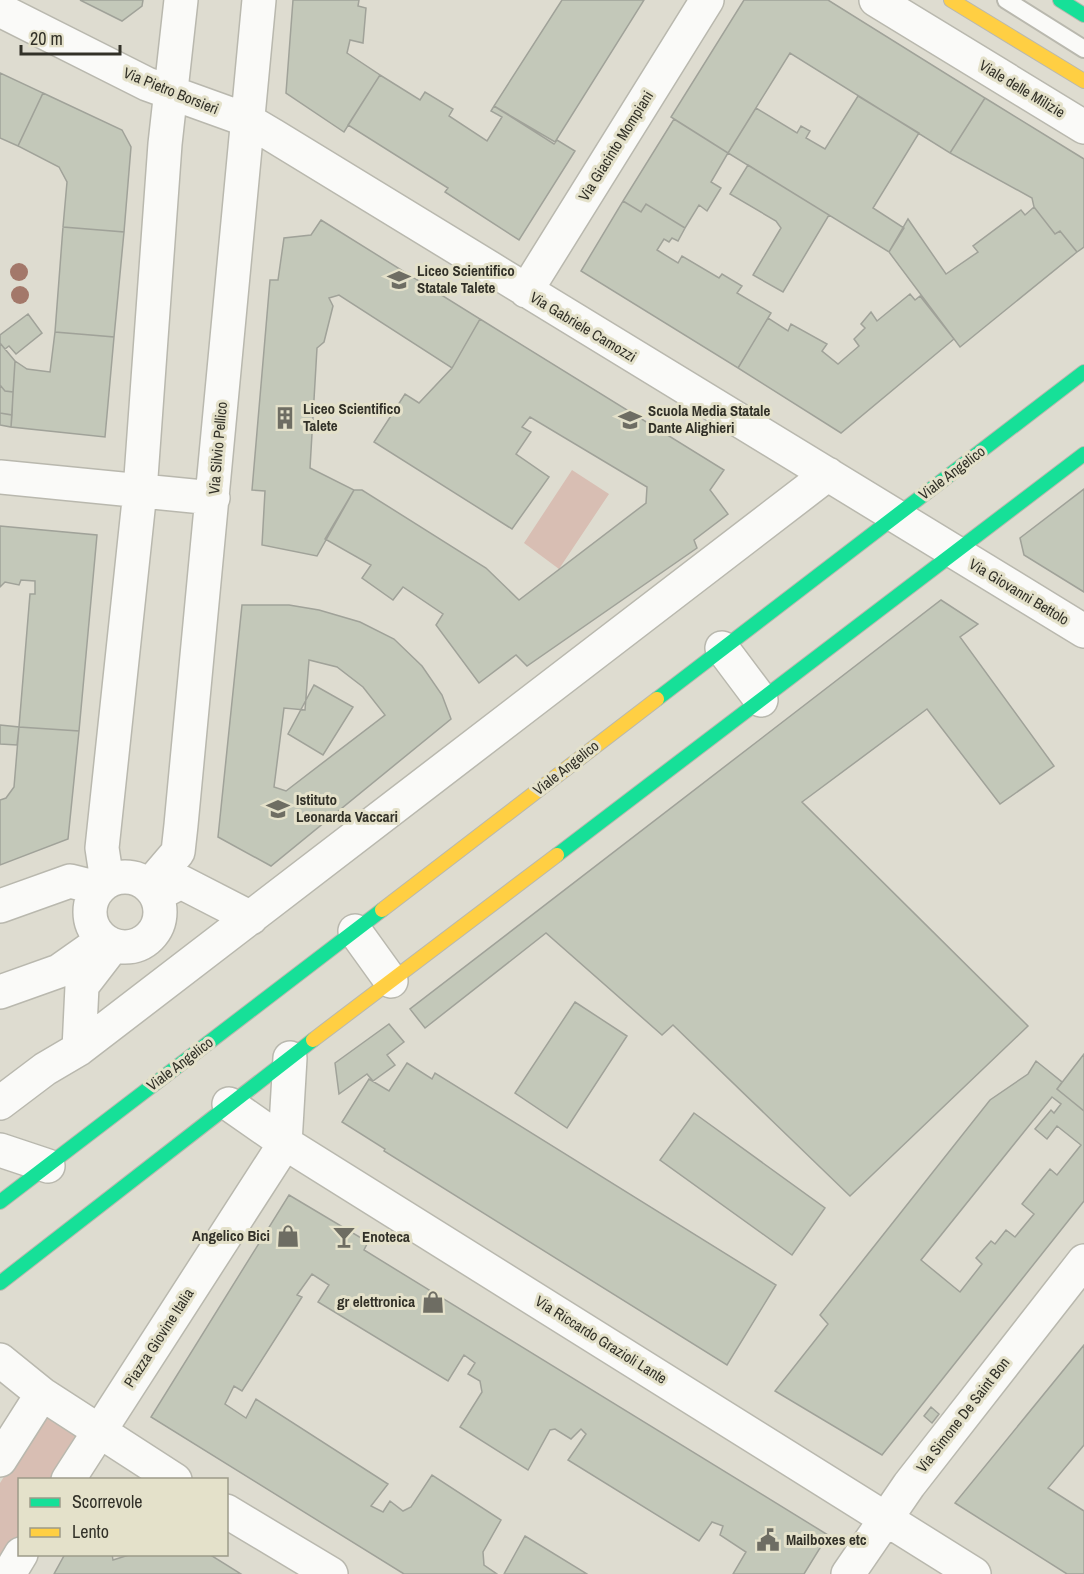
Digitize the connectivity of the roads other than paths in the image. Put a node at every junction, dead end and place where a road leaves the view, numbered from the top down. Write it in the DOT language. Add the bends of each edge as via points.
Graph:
graph roads {
  1 [pos="181,0"];
  2 [pos="259,0"];
  3 [pos="707,0"];
  4 [pos="876,0"];
  5 [pos="951,0"];
  6 [pos="1060,0"];
  7 [pos="993,9"];
  8 [pos="0,10"];
  9 [pos="1084,15"];
  10 [pos="1084,49"];
  11 [pos="959,50"];
  12 [pos="1084,81"];
  13 [pos="171,94"];
  14 [pos="247,120"];
  15 [pos="1084,127"];
  16 [pos="526,291"];
  17 [pos="1084,372"];
  18 [pos="1084,454"];
  19 [pos="828,474"];
  20 [pos="0,477"];
  21 [pos="140,491"];
  22 [pos="213,498"];
  23 [pos="895,516"];
  24 [pos="954,552"];
  25 [pos="1084,632"];
  26 [pos="722,648"];
  27 [pos="761,700"];
  28 [pos="103,884"];
  29 [pos="153,891"];
  30 [pos="0,906"];
  31 [pos="251,918"];
  32 [pos="355,931"];
  33 [pos="108,943"];
  34 [pos="391,981"];
  35 [pos="0,992"];
  36 [pos="79,1049"];
  37 [pos="290,1058"];
  38 [pos="0,1103"];
  39 [pos="229,1104"];
  40 [pos="285,1143"];
  41 [pos="0,1150"];
  42 [pos="48,1166"];
  43 [pos="0,1202"];
  44 [pos="1084,1261"];
  45 [pos="0,1283"];
  46 [pos="0,1360"];
  47 [pos="42,1394"];
  48 [pos="99,1431"];
  49 [pos="0,1460"];
  50 [pos="69,1478"];
  51 [pos="173,1478"];
  52 [pos="228,1512"];
  53 [pos="885,1518"];
  54 [pos="20,1556"];
  55 [pos="9,1574"];
  56 [pos="331,1574"];
  57 [pos="848,1574"];
  58 [pos="974,1574"];
  1 -- 13 [label="street"];
  2 -- 14 [label="street, Via Silvio Pellico"];
  3 -- 16 [label="street, Via Giacinto Mompiani"];
  4 -- 11 [label="street, Viale delle Milizie"];
  5 -- 7 [label="street"];
  6 -- 9 [label="street"];
  7 -- 10 [label="lane"];
  7 -- 11 [label="street"];
  7 -- 12 [label="street"];
  8 -- 13 [label="street, Via Pietro Borsieri"];
  11 -- 15 [label="street, Viale delle Milizie"];
  13 -- 14 [label="street, Via Pietro Borsieri"];
  13 -- 21 [label="street"];
  14 -- 16 [label="street, Via Gabriele Camozzi"];
  14 -- 22 [label="street, Via Silvio Pellico"];
  16 -- 19 [label="street, Via Gabriele Camozzi"];
  17 -- 23 [label="street, Viale Angelico"];
  18 -- 24 [label="street"];
  19 -- 23 [label="street, Via Gabriele Camozzi"];
  19 -- 31 [label="street"];
  20 -- 21 [label="street"];
  21 -- 22 [label="street"];
  21 -- 28 [label="street" via="102,848"];
  22 -- 29 [label="street, Via Silvio Pellico" via="178,852"];
  23 -- 24 [label="street, Via Giovanni Bettolo"];
  23 -- 26 [label="street, Viale Angelico"];
  24 -- 25 [label="street, Via Giovanni Bettolo"];
  24 -- 27 [label="street"];
  26 -- 27 [label="street"];
  26 -- 32 [label="street, Viale Angelico"];
  27 -- 34 [label="street"];
  28 -- 29 [label="street" via="129,876"];
  28 -- 30 [label="street" via="70,881"];
  28 -- 33 [label="street" via="89,909 90,920"];
  29 -- 31 [label="street" via="181,882"];
  29 -- 33 [label="street" via="160,906 160,919 147,939 137,945"];
  31 -- 36 [label="street"];
  32 -- 34 [label="street"];
  32 -- 42 [label="street, Viale Angelico"];
  33 -- 35 [label="street" via="59,971"];
  33 -- 36 [label="street" via="82,986"];
  34 -- 37 [label="street"];
  36 -- 38 [label="street"];
  37 -- 39 [label="street"];
  37 -- 40 [label="street"];
  39 -- 40 [label="street, Via Riccardo Grazioli Lante"];
  39 -- 45 [label="street"];
  40 -- 48 [label="street, Piazza Giovine Italia"];
  40 -- 53 [label="street, Via Riccardo Grazioli Lante"];
  41 -- 42 [label="street"];
  42 -- 43 [label="street, Viale Angelico"];
  44 -- 53 [label="street, Via Simone De Saint Bon"];
  46 -- 47 [label="street"];
  47 -- 48 [label="street"];
  47 -- 49 [label="street"];
  48 -- 50 [label="street, Piazza Giovine Italia"];
  48 -- 51 [label="street"];
  52 -- 56 [label="street"];
  53 -- 57 [label="street, Via Simone De Saint Bon"];
  53 -- 58 [label="street, Via Riccardo Grazioli Lante"];
  54 -- 55 [label="street"];
}
